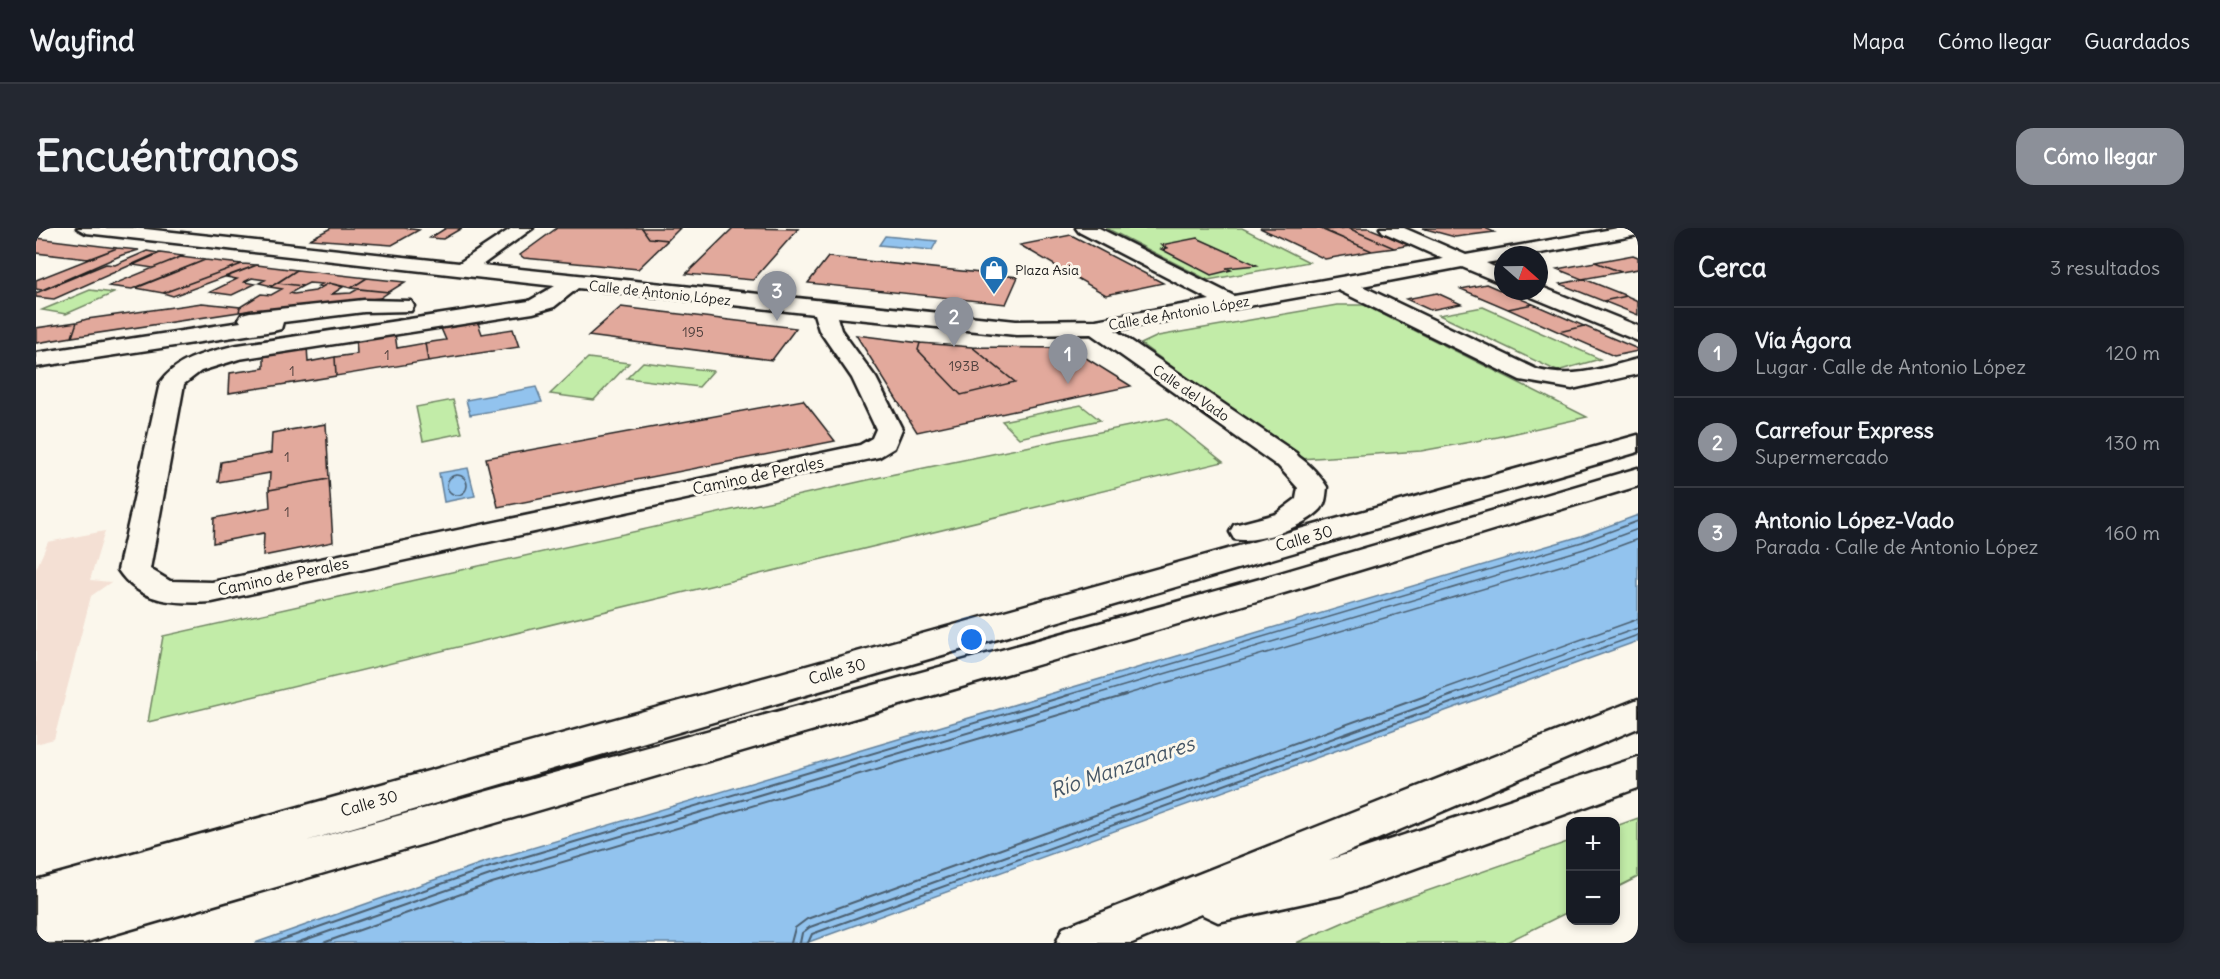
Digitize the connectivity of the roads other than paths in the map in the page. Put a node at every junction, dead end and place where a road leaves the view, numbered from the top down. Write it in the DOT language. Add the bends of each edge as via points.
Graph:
graph roads {
  1 [pos="86,228"];
  2 [pos="505,228"];
  3 [pos="524,228"];
  4 [pos="1085,228"];
  5 [pos="1389,228"];
  6 [pos="1638,230"];
  7 [pos="1460,260"];
  8 [pos="453,270"];
  9 [pos="495,274"];
  10 [pos="1494,274"];
  11 [pos="1340,283"];
  12 [pos="572,284"];
  13 [pos="464,292"];
  14 [pos="1548,297"];
  15 [pos="431,302"];
  16 [pos="1234,304"];
  17 [pos="403,306"];
  18 [pos="823,309"];
  19 [pos="1096,327"];
  20 [pos="1638,334"];
  21 [pos="36,351"];
  22 [pos="36,360"];
  23 [pos="1638,366"];
  24 [pos="1638,443"];
  25 [pos="1638,477"];
  26 [pos="930,645"];
  27 [pos="1638,713"];
  28 [pos="1638,772"];
  29 [pos="36,900"];
  30 [pos="1140,918"];
  31 [pos="36,936"];
  32 [pos="1080,943"];
  1 -- 8 [label="main road, Calle de Antonio López"];
  2 -- 8 [label="main road"];
  3 -- 8 [label="main road"];
  4 -- 16 [label="main road"];
  5 -- 7 [label="main road"];
  6 -- 7 [label="main road, Calle de Antonio López"];
  7 -- 10 [label="main road"];
  7 -- 11 [label="main road, Calle de Antonio López"];
  8 -- 9 [label="main road, Calle de Antonio López"];
  9 -- 12 [label="main road, Calle de Antonio López"];
  9 -- 13 [label="main road"];
  11 -- 16 [label="main road, Calle de Antonio López"];
  11 -- 23 [label="main road" via="1529,375 1578,383"];
  12 -- 18 [label="main road, Calle de Antonio López"];
  12 -- 18 [label="main road, Camino de Perales" via="533,307 238,352 209,360 177,376 172,383 134,570 142,582 158,590 212,592 869,451 884,442 889,429 864,378 830,330"];
  14 -- 20 [label="main road"];
  15 -- 17 [label="main road"];
  16 -- 19 [label="main road, Calle de Antonio López"];
  17 -- 21 [label="main road" via="284,315"];
  17 -- 22 [label="main road"];
  18 -- 19 [label="main road, Calle de Antonio López" via="1016,328"];
  19 -- 26 [label="main road, Calle del Vado" via="1286,459 1313,488 1310,504 1287,520 1139,564"];
  24 -- 26 [label="main road, Calle 30"];
  25 -- 31 [label="main road" via="1262,589"];
  26 -- 29 [label="main road, Calle 30"];
  27 -- 30 [label="main road"];
  28 -- 30 [label="main road" via="1341,876"];
  30 -- 32 [label="main road"];
}
